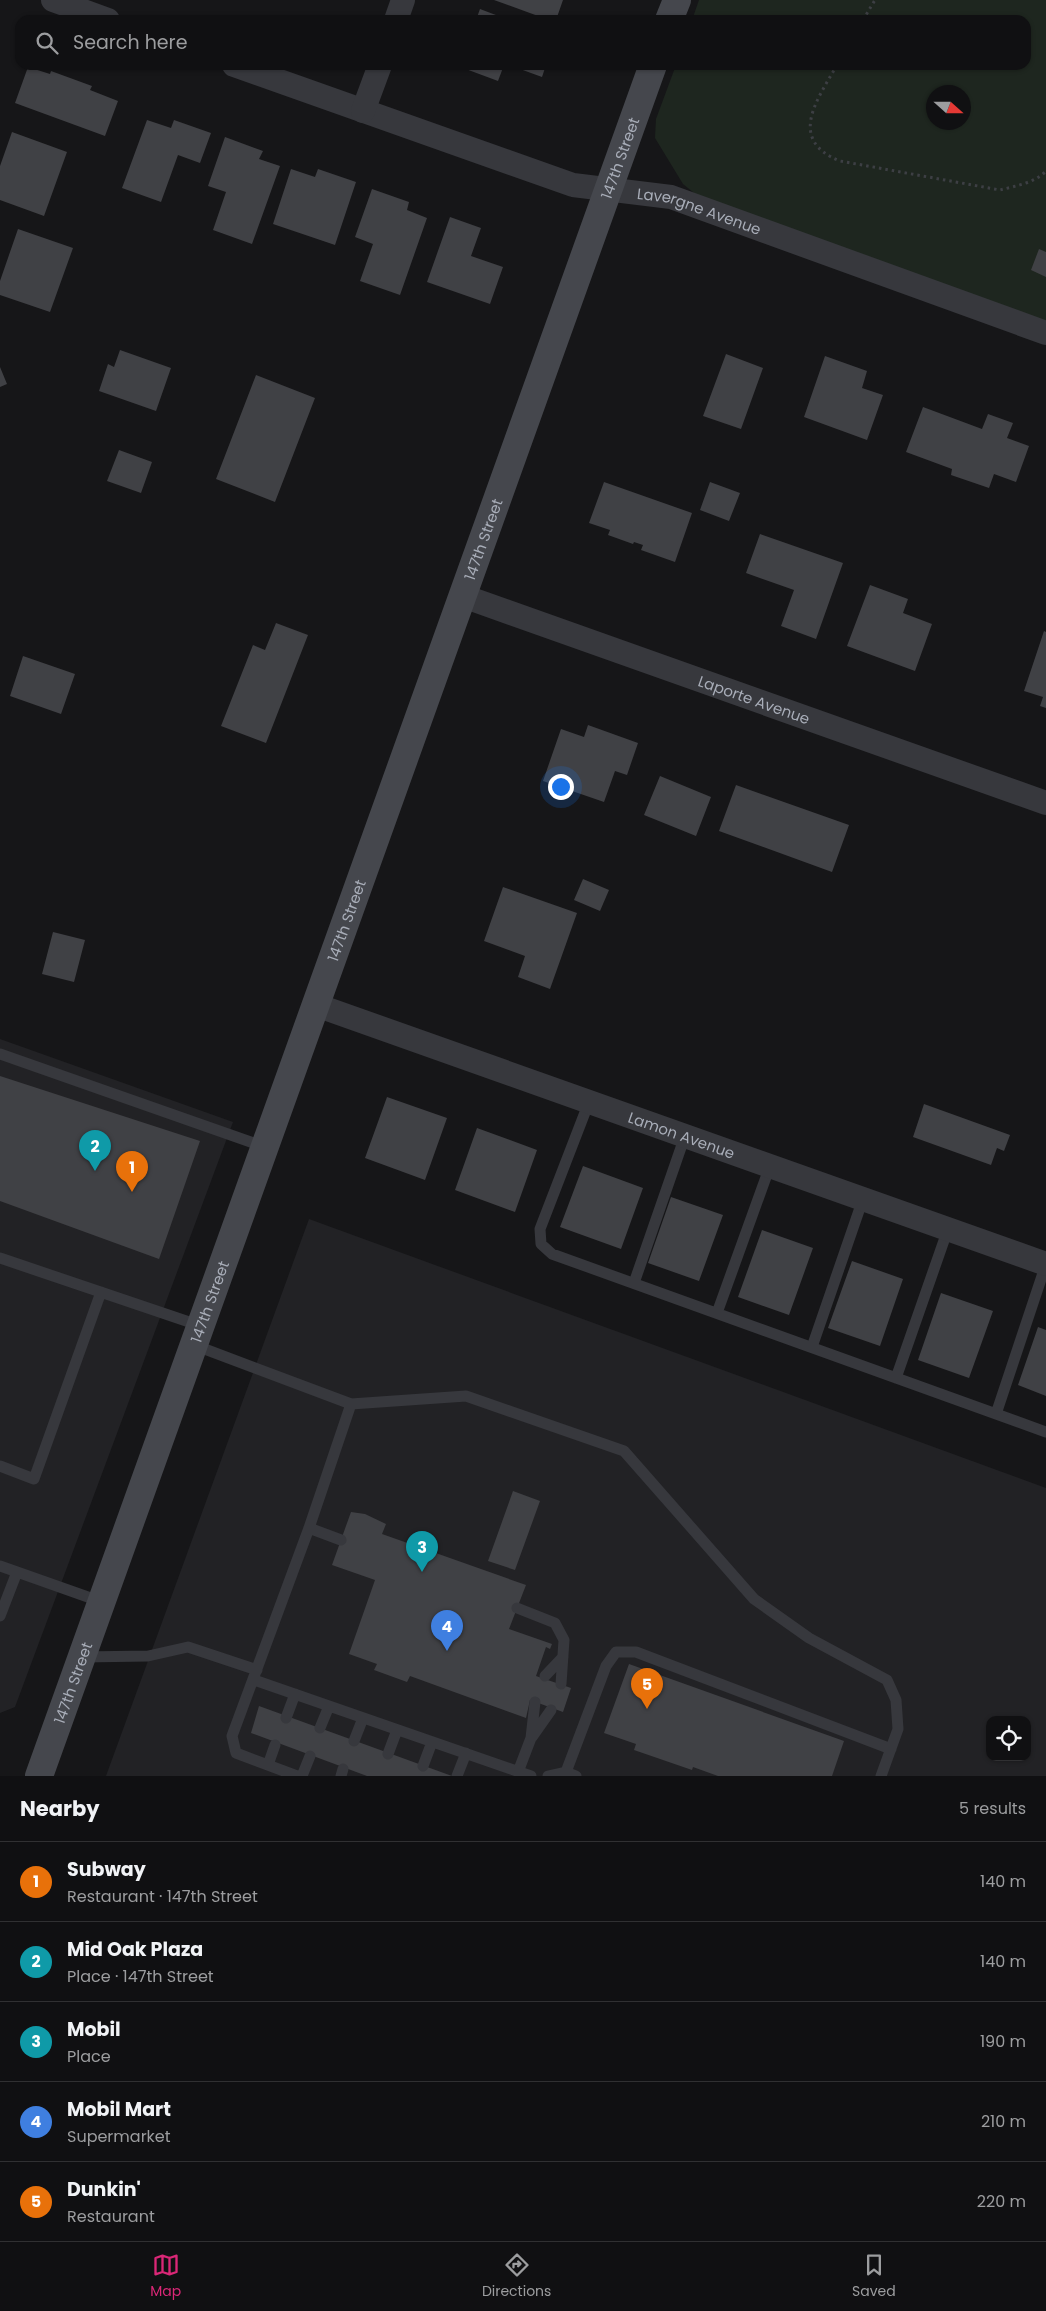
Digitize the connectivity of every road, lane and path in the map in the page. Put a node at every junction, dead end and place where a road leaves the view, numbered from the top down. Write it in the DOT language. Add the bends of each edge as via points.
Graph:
graph roads {
  1 [pos="53,0"];
  2 [pos="403,0"];
  3 [pos="676,0"];
  4 [pos="875,0"];
  5 [pos="94,15"];
  6 [pos="398,15"];
  7 [pos="671,15"];
  8 [pos="866,15"];
  9 [pos="248,70"];
  10 [pos="378,70"];
  11 [pos="651,70"];
  12 [pos="834,70"];
  13 [pos="363,111"];
  14 [pos="1046,171"];
  15 [pos="609,189"];
  16 [pos="1046,333"];
  17 [pos="463,596"];
  18 [pos="1046,804"];
  19 [pos="316,1005"];
  20 [pos="0,1054"];
  21 [pos="589,1102"];
  22 [pos="685,1136"];
  23 [pos="265,1147"];
  24 [pos="770,1166"];
  25 [pos="863,1199"];
  26 [pos="948,1229"];
  27 [pos="0,1258"];
  28 [pos="1046,1264"];
  29 [pos="634,1283"];
  30 [pos="101,1292"];
  31 [pos="718,1314"];
  32 [pos="197,1336"];
  33 [pos="812,1348"];
  34 [pos="896,1378"];
  35 [pos="351,1404"];
  36 [pos="996,1414"];
  37 [pos="1046,1432"];
  38 [pos="0,1466"];
  39 [pos="309,1528"];
  40 [pos="341,1540"];
  41 [pos="0,1566"];
  42 [pos="17,1572"];
  43 [pos="102,1602"];
  44 [pos="517,1608"];
  45 [pos="0,1616"];
  46 [pos="82,1657"];
  47 [pos="563,1657"];
  48 [pos="255,1675"];
  49 [pos="545,1676"];
  50 [pos="561,1684"];
  51 [pos="295,1694"];
  52 [pos="535,1702"];
  53 [pos="329,1706"];
  54 [pos="551,1710"];
  55 [pos="286,1718"];
  56 [pos="363,1718"];
  57 [pos="320,1728"];
  58 [pos="398,1730"];
  59 [pos="531,1738"];
  60 [pos="354,1741"];
  61 [pos="432,1742"];
  62 [pos="275,1746"];
  63 [pos="890,1749"];
  64 [pos="388,1754"];
  65 [pos="466,1754"];
  66 [pos="310,1756"];
  67 [pos="268,1766"];
  68 [pos="423,1766"];
  69 [pos="518,1772"];
  70 [pos="571,1774"];
  71 [pos="39,1776"];
  72 [pos="297,1776"];
  73 [pos="302,1776"];
  74 [pos="457,1776"];
  75 [pos="531,1776"];
  76 [pos="548,1776"];
  77 [pos="881,1776"];
  1 -- 5 [label="street"];
  2 -- 6 [label="street"];
  3 -- 7 [label="main road"];
  4 -- 8 [label="path"];
  9 -- 13 [label="street, Lavergne Avenue"];
  10 -- 13 [label="street"];
  11 -- 15 [label="main road, 147th Street"];
  12 -- 14 [label="path" via="811,118 813,141 826,155 840,161 1000,190 1042,176"];
  13 -- 15 [label="street, Lavergne Avenue" via="573,185"];
  15 -- 16 [label="street, Lavergne Avenue" via="671,197"];
  15 -- 17 [label="main road, 147th Street"];
  17 -- 18 [label="street, Laporte Avenue"];
  17 -- 19 [label="main road, 147th Street"];
  19 -- 21 [label="street, Lamon Avenue"];
  19 -- 23 [label="main road, 147th Street"];
  20 -- 23 [label="lane"];
  21 -- 22 [label="street, Lamon Avenue"];
  21 -- 29 [label="lane" via="540,1229 541,1244 552,1254"];
  22 -- 24 [label="street, Lamon Avenue"];
  22 -- 29 [label="lane"];
  23 -- 32 [label="main road, 147th Street"];
  24 -- 25 [label="street, Lamon Avenue"];
  24 -- 31 [label="lane"];
  25 -- 26 [label="street, Lamon Avenue"];
  25 -- 33 [label="lane"];
  26 -- 28 [label="street, Lamon Avenue"];
  26 -- 34 [label="lane"];
  27 -- 30 [label="lane"];
  28 -- 36 [label="lane"];
  29 -- 31 [label="lane"];
  30 -- 32 [label="lane"];
  30 -- 38 [label="lane" via="34,1479"];
  31 -- 33 [label="lane"];
  32 -- 35 [label="lane"];
  32 -- 43 [label="main road, 147th Street"];
  33 -- 34 [label="lane"];
  34 -- 36 [label="lane"];
  35 -- 39 [label="lane"];
  35 -- 63 [label="lane" via="466,1396 624,1451 754,1599 809,1638 887,1680 896,1700 898,1728"];
  36 -- 37 [label="lane"];
  39 -- 40 [label="lane"];
  39 -- 48 [label="lane"];
  41 -- 42 [label="lane"];
  42 -- 43 [label="lane"];
  42 -- 45 [label="lane"];
  43 -- 46 [label="main road, 147th Street"];
  44 -- 47 [label="lane" via="555,1623 564,1640"];
  46 -- 48 [label="lane" via="148,1656 188,1647"];
  46 -- 71 [label="main road, 147th Street"];
  47 -- 49 [label="lane"];
  47 -- 50 [label="lane"];
  48 -- 51 [label="lane"];
  48 -- 67 [label="lane" via="232,1736 236,1753"];
  51 -- 53 [label="lane"];
  51 -- 55 [label="lane"];
  52 -- 59 [label="lane"];
  53 -- 56 [label="lane"];
  53 -- 57 [label="lane"];
  54 -- 59 [label="lane"];
  56 -- 58 [label="lane"];
  56 -- 60 [label="lane"];
  58 -- 61 [label="lane"];
  58 -- 64 [label="lane"];
  59 -- 69 [label="lane"];
  61 -- 65 [label="lane"];
  61 -- 68 [label="lane"];
  62 -- 67 [label="lane"];
  63 -- 70 [label="lane" via="636,1652 616,1652 606,1666"];
  63 -- 77 [label="lane"];
  65 -- 69 [label="lane"];
  65 -- 74 [label="lane"];
  66 -- 73 [label="lane"];
  67 -- 72 [label="lane"];
  69 -- 75 [label="lane"];
  70 -- 76 [label="lane"];
}
